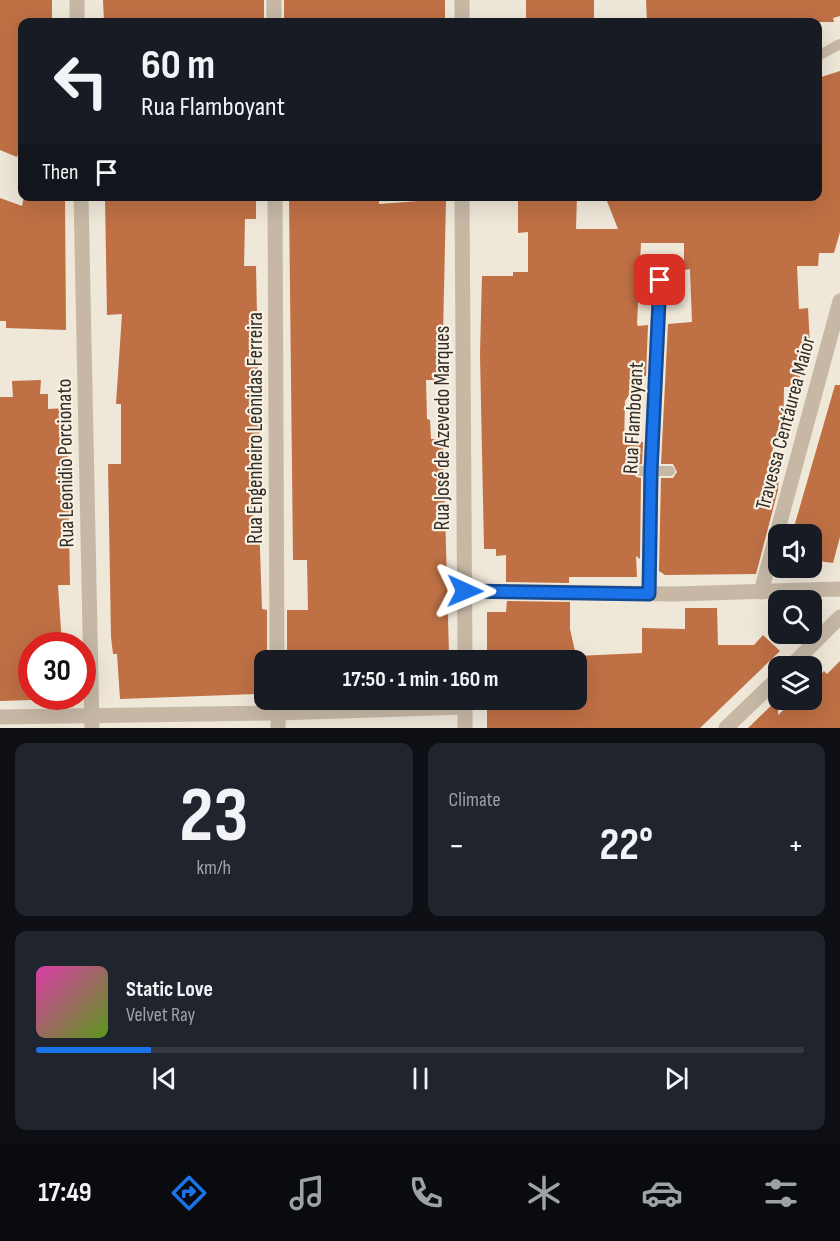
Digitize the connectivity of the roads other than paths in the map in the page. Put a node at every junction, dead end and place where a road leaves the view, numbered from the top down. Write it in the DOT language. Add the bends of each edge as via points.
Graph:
graph roads {
  1 [pos="77,0"];
  2 [pos="274,0"];
  3 [pos="462,0"];
  4 [pos="77,18"];
  5 [pos="274,18"];
  6 [pos="462,18"];
  7 [pos="840,44"];
  8 [pos="822,54"];
  9 [pos="81,201"];
  10 [pos="275,201"];
  11 [pos="462,201"];
  12 [pos="660,280"];
  13 [pos="840,301"];
  14 [pos="646,471"];
  15 [pos="670,471"];
  16 [pos="840,589"];
  17 [pos="465,591"];
  18 [pos="761,592"];
  19 [pos="649,594"];
  20 [pos="840,617"];
  21 [pos="277,650"];
  22 [pos="465,650"];
  23 [pos="801,656"];
  24 [pos="768,688"];
  25 [pos="334,710"];
  26 [pos="465,710"];
  27 [pos="278,713"];
  28 [pos="0,717"];
  29 [pos="92,722"];
  30 [pos="465,728"];
  31 [pos="726,728"];
  1 -- 4 [label="street"];
  2 -- 5 [label="street"];
  3 -- 6 [label="street"];
  7 -- 8 [label="lane"];
  9 -- 29 [label="street, Rua Leonidio Porcionato"];
  10 -- 21 [label="street, Rua Engenheiro Leônidas Ferreira"];
  11 -- 17 [label="street, Rua José de Azevedo Marques"];
  12 -- 14 [label="street, Rua Flamboyant"];
  13 -- 18 [label="street, Travessa Centáurea Maior" via="789,473"];
  14 -- 15 [label="lane"];
  14 -- 19 [label="street, Rua Flamboyant"];
  16 -- 18 [label="street"];
  17 -- 19 [label="street"];
  17 -- 22 [label="street, Rua José de Azevedo Marques"];
  18 -- 19 [label="street"];
  20 -- 23 [label="street"];
  24 -- 31 [label="street"];
  25 -- 27 [label="street"];
  26 -- 30 [label="street"];
  27 -- 29 [label="street"];
  28 -- 29 [label="street"];
}
